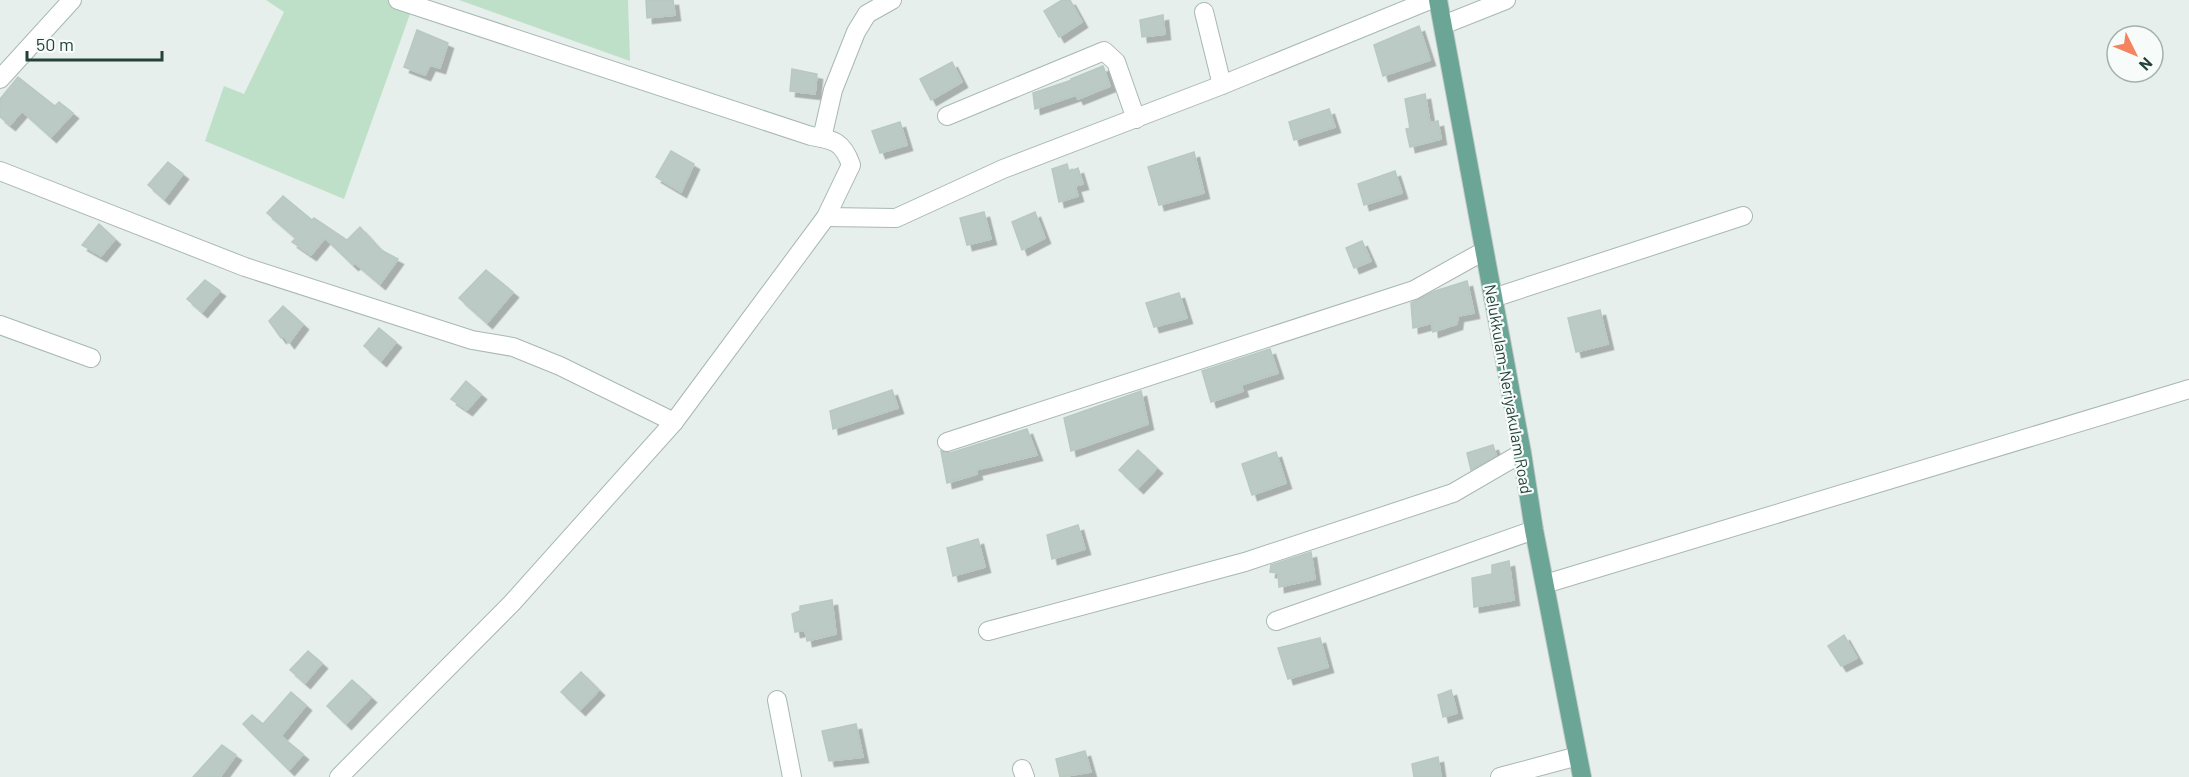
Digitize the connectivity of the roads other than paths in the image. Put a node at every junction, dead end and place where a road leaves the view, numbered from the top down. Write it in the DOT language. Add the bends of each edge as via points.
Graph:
graph roads {
  1 [pos="72,0"];
  2 [pos="398,0"];
  3 [pos="892,0"];
  4 [pos="1431,0"];
  5 [pos="1438,0"];
  6 [pos="1506,0"];
  7 [pos="1204,12"];
  8 [pos="1443,25"];
  9 [pos="0,80"];
  10 [pos="1222,86"];
  11 [pos="947,116"];
  12 [pos="1136,118"];
  13 [pos="822,138"];
  14 [pos="0,171"];
  15 [pos="1743,216"];
  16 [pos="826,217"];
  17 [pos="1484,251"];
  18 [pos="1493,298"];
  19 [pos="0,325"];
  20 [pos="91,358"];
  21 [pos="2189,389"];
  22 [pos="674,422"];
  23 [pos="947,442"];
  24 [pos="1522,453"];
  25 [pos="1534,530"];
  26 [pos="1545,584"];
  27 [pos="1276,621"];
  28 [pos="988,631"];
  29 [pos="777,700"];
  30 [pos="1578,756"];
  31 [pos="339,777"];
  32 [pos="792,777"];
  33 [pos="1500,777"];
  34 [pos="1582,777"];
  1 -- 9 [label="street"];
  2 -- 13 [label="street"];
  3 -- 13 [label="street" via="867,14 856,32 833,90"];
  4 -- 10 [label="street"];
  5 -- 8 [label="main road, Nelukkulam-Neriyakulam Road"];
  6 -- 8 [label="street"];
  7 -- 10 [label="street"];
  8 -- 17 [label="main road, Nelukkulam-Neriyakulam Road"];
  10 -- 12 [label="street"];
  11 -- 12 [label="street" via="1104,51 1116,62"];
  12 -- 16 [label="street" via="1003,169 896,218"];
  13 -- 16 [label="street" via="843,147 851,165"];
  14 -- 22 [label="street" via="245,267 472,340 513,346"];
  15 -- 18 [label="street"];
  16 -- 22 [label="street"];
  17 -- 18 [label="main road, Nelukkulam-Neriyakulam Road"];
  17 -- 23 [label="street" via="1414,290"];
  18 -- 24 [label="main road, Nelukkulam-Neriyakulam Road"];
  19 -- 20 [label="street"];
  21 -- 26 [label="street"];
  22 -- 31 [label="street" via="512,603"];
  24 -- 25 [label="main road, Nelukkulam-Neriyakulam Road"];
  24 -- 28 [label="street" via="1453,493 1399,512 1245,562"];
  25 -- 26 [label="main road, Nelukkulam-Neriyakulam Road"];
  25 -- 27 [label="street"];
  26 -- 30 [label="main road, Nelukkulam-Neriyakulam Road"];
  29 -- 32 [label="street"];
  30 -- 33 [label="street"];
  30 -- 34 [label="main road, Nelukkulam-Neriyakulam Road"];
}
